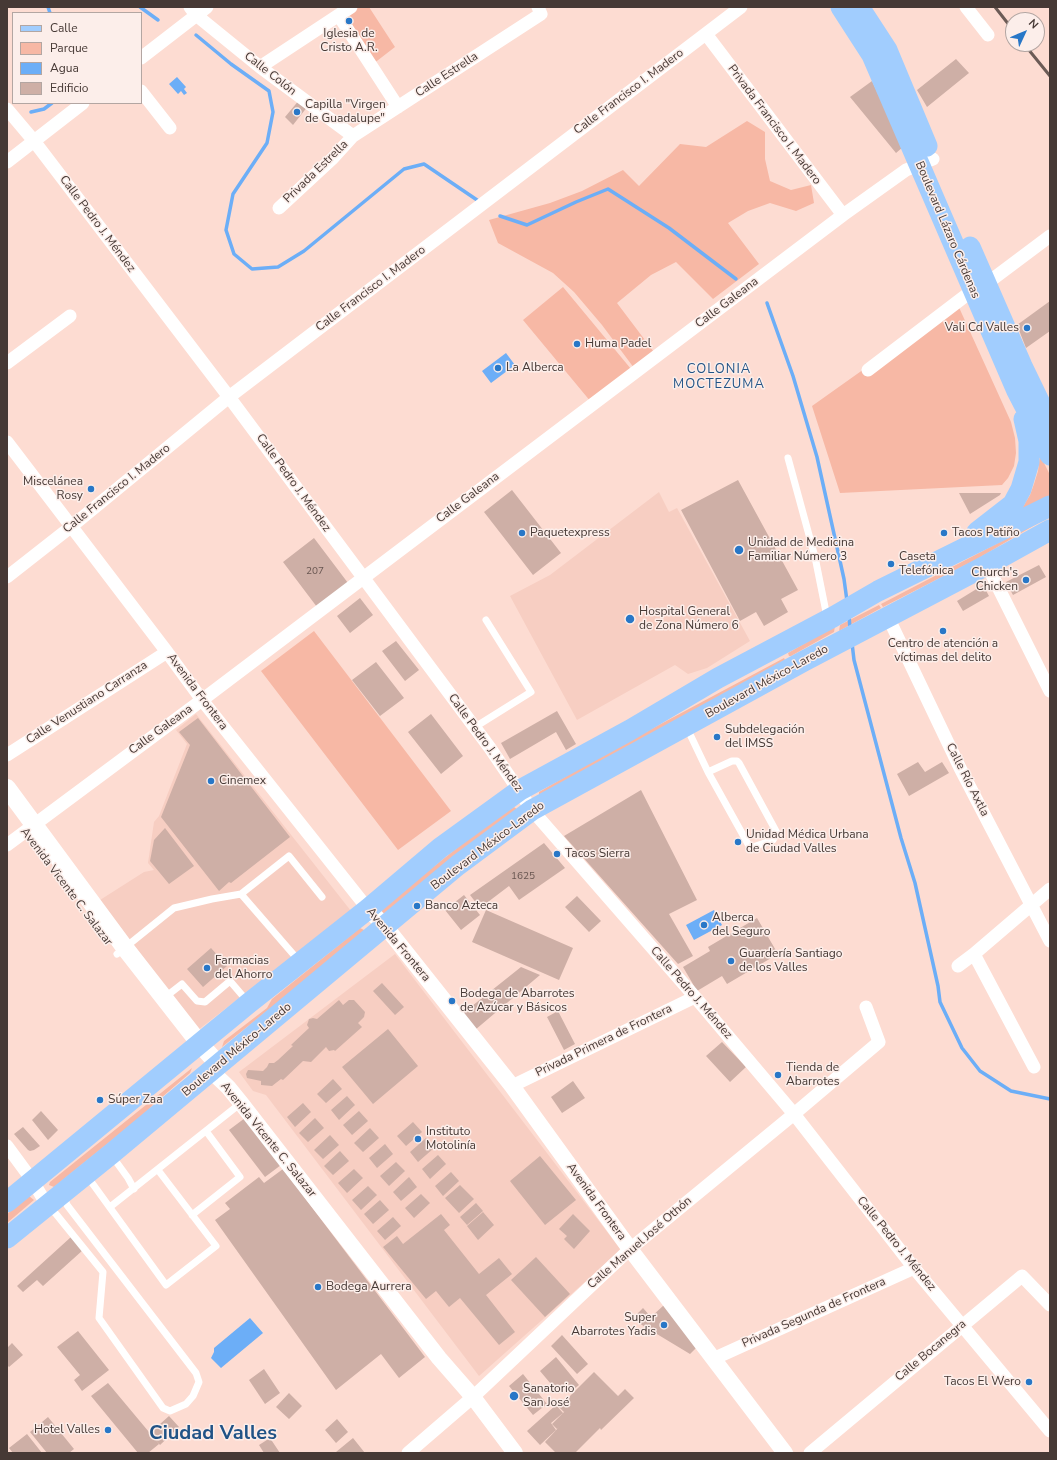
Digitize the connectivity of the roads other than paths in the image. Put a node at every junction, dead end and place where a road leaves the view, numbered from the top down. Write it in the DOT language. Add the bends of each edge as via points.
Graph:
graph roads {
  1 [pos="207,7"];
  2 [pos="352,7"];
  3 [pos="741,7"];
  4 [pos="841,7"];
  5 [pos="859,7"];
  6 [pos="966,7"];
  7 [pos="540,10"];
  8 [pos="193,11"];
  9 [pos="339,16"];
  10 [pos="706,34"];
  11 [pos="988,35"];
  12 [pos="142,57"];
  13 [pos="260,67"];
  14 [pos="142,91"];
  15 [pos="82,104"];
  16 [pos="398,106"];
  17 [pos="7,109"];
  18 [pos="170,128"];
  19 [pos="353,136"];
  20 [pos="34,141"];
  21 [pos="7,162"];
  22 [pos="926,162"];
  23 [pos="279,208"];
  24 [pos="843,215"];
  25 [pos="1050,236"];
  26 [pos="980,287"];
  27 [pos="70,316"];
  28 [pos="7,363"];
  29 [pos="868,370"];
  30 [pos="1017,391"];
  31 [pos="229,397"];
  32 [pos="1049,421"];
  33 [pos="7,442"];
  34 [pos="1050,455"];
  35 [pos="788,458"];
  36 [pos="1050,506"];
  37 [pos="72,526"];
  38 [pos="1050,530"];
  39 [pos="987,565"];
  40 [pos="931,566"];
  41 [pos="7,577"];
  42 [pos="362,578"];
  43 [pos="830,618"];
  44 [pos="884,619"];
  45 [pos="486,620"];
  46 [pos="167,652"];
  47 [pos="1050,691"];
  48 [pos="202,700"];
  49 [pos="686,726"];
  50 [pos="475,727"];
  51 [pos="7,755"];
  52 [pos="708,772"];
  53 [pos="7,788"];
  54 [pos="520,790"];
  55 [pos="7,807"];
  56 [pos="532,810"];
  57 [pos="29,828"];
  58 [pos="7,845"];
  59 [pos="1050,888"];
  60 [pos="241,894"];
  61 [pos="322,897"];
  62 [pos="1032,904"];
  63 [pos="368,909"];
  64 [pos="385,926"];
  65 [pos="1050,941"];
  66 [pos="121,951"];
  67 [pos="974,954"];
  68 [pos="301,963"];
  69 [pos="958,966"];
  70 [pos="695,997"];
  71 [pos="164,998"];
  72 [pos="249,1003"];
  73 [pos="866,1007"];
  74 [pos="196,1047"];
  75 [pos="1034,1066"];
  76 [pos="215,1068"];
  77 [pos="512,1086"];
  78 [pos="241,1103"];
  79 [pos="794,1114"];
  80 [pos="206,1131"];
  81 [pos="7,1146"];
  82 [pos="111,1154"];
  83 [pos="158,1170"];
  84 [pos="86,1174"];
  85 [pos="32,1180"];
  86 [pos="134,1189"];
  87 [pos="55,1198"];
  88 [pos="7,1202"];
  89 [pos="110,1207"];
  90 [pos="192,1215"];
  91 [pos="7,1238"];
  92 [pos="630,1249"];
  93 [pos="113,1264"];
  94 [pos="914,1268"];
  95 [pos="103,1272"];
  96 [pos="1050,1305"];
  97 [pos="962,1325"];
  98 [pos="713,1359"];
  99 [pos="473,1397"];
  100 [pos="1050,1431"];
  101 [pos="408,1453"];
  102 [pos="515,1453"];
  103 [pos="785,1453"];
  104 [pos="810,1453"];
  1 -- 8 [label="street"];
  2 -- 9 [label="street"];
  3 -- 10 [label="street, Calle Francisco I. Madero"];
  4 -- 22 [label="main road, Boulevard Lázaro Cárdenas" via="872,55"];
  5 -- 22 [label="main road, Boulevard Lázaro Cárdenas" via="887,50"];
  6 -- 11 [label="street"];
  7 -- 16 [label="street, Calle Estrella"];
  8 -- 12 [label="street"];
  8 -- 13 [label="street, Calle Colón"];
  9 -- 13 [label="street"];
  9 -- 16 [label="street"];
  10 -- 24 [label="street, Privada Francisco I. Madero"];
  10 -- 31 [label="street, Calle Francisco I. Madero"];
  13 -- 19 [label="street, Calle Colón"];
  14 -- 18 [label="street"];
  15 -- 20 [label="street"];
  16 -- 19 [label="street, Calle Estrella"];
  17 -- 20 [label="street, Calle Pedro J. Méndez"];
  19 -- 23 [label="street, Privada Estrella"];
  20 -- 21 [label="street"];
  20 -- 31 [label="street, Calle Pedro J. Méndez"];
  22 -- 24 [label="street, Calle Galeana" via="906,170"];
  22 -- 26 [label="main road, Boulevard Lázaro Cárdenas"];
  24 -- 42 [label="street, Calle Galeana"];
  25 -- 26 [label="street"];
  26 -- 29 [label="street"];
  26 -- 30 [label="main road, Boulevard Lázaro Cárdenas"];
  26 -- 32 [label="main road, Boulevard Lázaro Cárdenas" via="1040,396"];
  27 -- 28 [label="street"];
  30 -- 34 [label="main road, Boulevard Lázaro Cárdenas"];
  30 -- 40 [label="main road" via="1029,441 1029,462 1021,489 1013,504"];
  31 -- 37 [label="street, Calle Francisco I. Madero"];
  31 -- 42 [label="street, Calle Pedro J. Méndez"];
  33 -- 37 [label="street, Avenida Frontera"];
  35 -- 43 [label="lane"];
  36 -- 40 [label="main road, Boulevard México-Laredo"];
  37 -- 41 [label="street, Calle Francisco I. Madero"];
  37 -- 46 [label="street, Avenida Frontera"];
  38 -- 39 [label="main road, Boulevard México-Laredo"];
  39 -- 44 [label="main road, Boulevard México-Laredo"];
  39 -- 47 [label="street"];
  40 -- 43 [label="main road, Boulevard México-Laredo" via="878,591"];
  42 -- 48 [label="street, Calle Galeana"];
  42 -- 50 [label="street, Calle Pedro J. Méndez"];
  43 -- 54 [label="main road, Boulevard México-Laredo"];
  44 -- 49 [label="main road, Boulevard México-Laredo"];
  44 -- 62 [label="street, Calle Río Axtla"];
  45 -- 50 [label="lane" via="531,692"];
  46 -- 48 [label="street, Avenida Frontera"];
  46 -- 51 [label="street, Calle Venustiano Carranza"];
  48 -- 57 [label="street, Calle Galeana"];
  48 -- 63 [label="street, Avenida Frontera"];
  49 -- 52 [label="lane"];
  49 -- 56 [label="main road, Boulevard México-Laredo"];
  50 -- 54 [label="street, Calle Pedro J. Méndez"];
  52 -- 52 [label="lane" via="732,761 739,763 778,833 773,840 753,847 748,844"];
  53 -- 57 [label="main road, Avenida Vicente C. Salazar"];
  54 -- 56 [label="street, Calle Pedro J. Méndez"];
  54 -- 63 [label="main road, Boulevard México-Laredo" via="440,848"];
  55 -- 57 [label="main road, Avenida Vicente C. Salazar"];
  56 -- 64 [label="main road, Boulevard México-Laredo" via="458,865"];
  56 -- 70 [label="street, Calle Pedro J. Méndez"];
  57 -- 58 [label="street, Calle Galeana"];
  57 -- 66 [label="main road, Avenida Vicente C. Salazar"];
  59 -- 62 [label="street"];
  60 -- 61 [label="lane" via="289,856"];
  60 -- 66 [label="lane" via="174,908"];
  60 -- 68 [label="lane"];
  62 -- 65 [label="street, Calle Río Axtla"];
  62 -- 67 [label="street"];
  63 -- 64 [label="street, Avenida Frontera"];
  63 -- 68 [label="main road, Boulevard México-Laredo"];
  64 -- 76 [label="main road, Boulevard México-Laredo"];
  64 -- 77 [label="street, Avenida Frontera"];
  66 -- 71 [label="main road, Avenida Vicente C. Salazar"];
  66 -- 74 [label="main road, Avenida Vicente C. Salazar"];
  67 -- 69 [label="street"];
  67 -- 75 [label="street"];
  68 -- 72 [label="main road, Boulevard México-Laredo"];
  70 -- 77 [label="street, Privada Primera de Frontera"];
  70 -- 79 [label="street, Calle Pedro J. Méndez"];
  71 -- 72 [label="lane" via="182,984 197,1001 205,1002 230,981"];
  71 -- 74 [label="main road, Avenida Vicente C. Salazar"];
  72 -- 74 [label="main road, Boulevard México-Laredo"];
  73 -- 79 [label="street, Calle Manuel José Othón" via="879,1042"];
  74 -- 76 [label="main road, Avenida Vicente C. Salazar"];
  74 -- 85 [label="main road, Boulevard México-Laredo"];
  76 -- 78 [label="street, Avenida Vicente C. Salazar"];
  76 -- 82 [label="main road, Boulevard México-Laredo"];
  77 -- 92 [label="street, Avenida Frontera"];
  78 -- 80 [label="lane"];
  78 -- 99 [label="street, Avenida Vicente C. Salazar" via="434,1352"];
  79 -- 92 [label="street, Calle Manuel José Othón"];
  79 -- 94 [label="street, Calle Pedro J. Méndez"];
  80 -- 83 [label="lane"];
  80 -- 90 [label="lane" via="240,1177"];
  81 -- 85 [label="street"];
  82 -- 84 [label="main road, Boulevard México-Laredo"];
  82 -- 86 [label="lane"];
  83 -- 86 [label="lane"];
  83 -- 90 [label="lane"];
  84 -- 87 [label="main road, Boulevard México-Laredo"];
  84 -- 89 [label="lane"];
  85 -- 87 [label="street"];
  85 -- 88 [label="main road, Boulevard México-Laredo"];
  86 -- 89 [label="lane"];
  87 -- 91 [label="main road, Boulevard México-Laredo"];
  87 -- 93 [label="lane" via="67,1205"];
  87 -- 95 [label="lane" via="56,1214"];
  89 -- 90 [label="lane" via="166,1285 216,1246"];
  92 -- 98 [label="street, Avenida Frontera"];
  92 -- 99 [label="street, Calle Manuel José Othón"];
  93 -- 95 [label="lane"];
  93 -- 95 [label="lane" via="196,1373 199,1382 186,1404 170,1411 163,1408 99,1318"];
  94 -- 97 [label="street, Calle Pedro J. Méndez"];
  94 -- 98 [label="street, Privada Segunda de Frontera"];
  96 -- 97 [label="street, Calle Bocanegra" via="1022,1276"];
  97 -- 100 [label="street, Calle Pedro J. Méndez"];
  97 -- 104 [label="street, Calle Bocanegra"];
  98 -- 103 [label="street, Avenida Frontera"];
  99 -- 101 [label="street, Calle Manuel José Othón"];
  99 -- 102 [label="street, Avenida Vicente C. Salazar"];
}
